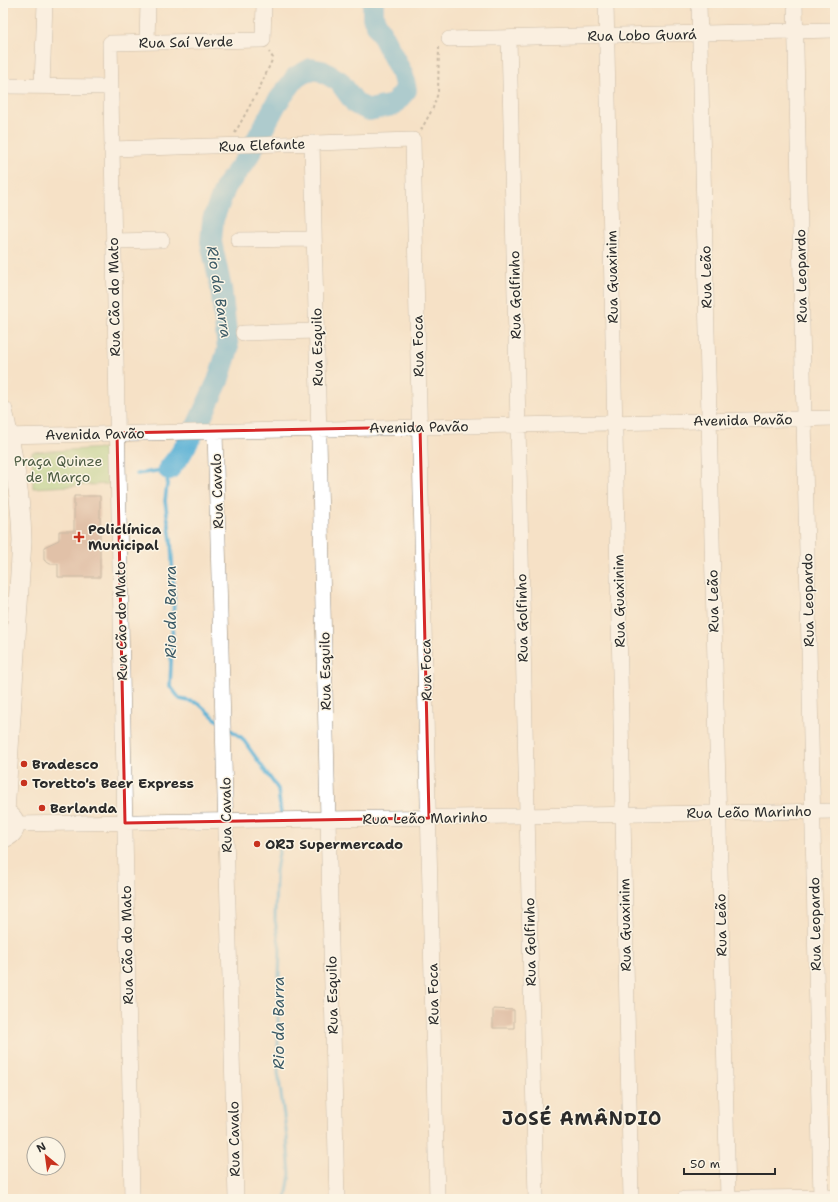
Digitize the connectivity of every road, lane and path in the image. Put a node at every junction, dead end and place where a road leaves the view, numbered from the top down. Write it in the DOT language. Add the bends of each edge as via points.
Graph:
graph roads {
  1 [pos="45,3"];
  2 [pos="148,3"];
  3 [pos="264,3"];
  4 [pos="606,3"];
  5 [pos="699,3"];
  6 [pos="795,3"];
  7 [pos="835,30"];
  8 [pos="796,31"];
  9 [pos="700,33"];
  10 [pos="607,36"];
  11 [pos="509,38"];
  12 [pos="449,39"];
  13 [pos="262,40"];
  14 [pos="147,42"];
  15 [pos="110,43"];
  16 [pos="3,86"];
  17 [pos="42,86"];
  18 [pos="110,87"];
  19 [pos="413,140"];
  20 [pos="312,144"];
  21 [pos="228,146"];
  22 [pos="112,149"];
  23 [pos="314,239"];
  24 [pos="162,240"];
  25 [pos="238,240"];
  26 [pos="113,241"];
  27 [pos="317,331"];
  28 [pos="243,333"];
  29 [pos="3,410"];
  30 [pos="804,418"];
  31 [pos="835,418"];
  32 [pos="709,420"];
  33 [pos="615,423"];
  34 [pos="518,425"];
  35 [pos="420,427"];
  36 [pos="319,429"];
  37 [pos="216,431"];
  38 [pos="117,433"];
  39 [pos="6,436"];
  40 [pos="812,811"];
  41 [pos="835,811"];
  42 [pos="718,813"];
  43 [pos="623,814"];
  44 [pos="527,816"];
  45 [pos="429,818"];
  46 [pos="328,819"];
  47 [pos="226,821"];
  48 [pos="7,822"];
  49 [pos="124,823"];
  50 [pos="828,1197"];
  51 [pos="132,1199"];
  52 [pos="236,1199"];
  53 [pos="337,1199"];
  54 [pos="437,1199"];
  55 [pos="536,1199"];
  56 [pos="631,1199"];
  57 [pos="684,1199"];
  58 [pos="728,1199"];
  1 -- 17 [label="street"];
  2 -- 14 [label="street"];
  3 -- 13 [label="street"];
  4 -- 10 [label="street, Rua Guaxinim"];
  5 -- 9 [label="street, Rua Leão"];
  6 -- 8 [label="street, Rua Leopardo"];
  7 -- 8 [label="street, Rua Lobo Guará"];
  8 -- 9 [label="street, Rua Lobo Guará"];
  8 -- 30 [label="street, Rua Leopardo"];
  9 -- 10 [label="street, Rua Lobo Guará"];
  9 -- 32 [label="street, Rua Leão"];
  10 -- 11 [label="street, Rua Lobo Guará"];
  10 -- 33 [label="street, Rua Guaxinim"];
  11 -- 12 [label="street, Rua Lobo Guará"];
  11 -- 34 [label="street, Rua Golfinho"];
  12 -- 19 [label="path" via="438,47 438,87 433,108"];
  13 -- 14 [label="street, Rua Saí Verde"];
  13 -- 21 [label="path" via="273,58"];
  14 -- 15 [label="street, Rua Saí Verde"];
  15 -- 18 [label="street, Rua Cão do Mato"];
  16 -- 17 [label="street"];
  17 -- 18 [label="street"];
  18 -- 22 [label="street, Rua Cão do Mato"];
  19 -- 20 [label="street, Rua Elefante"];
  19 -- 35 [label="street, Rua Foca"];
  20 -- 21 [label="street, Rua Elefante"];
  20 -- 23 [label="street, Rua Esquilo"];
  21 -- 22 [label="street, Rua Elefante"];
  22 -- 26 [label="street, Rua Cão do Mato"];
  23 -- 25 [label="street"];
  23 -- 27 [label="street, Rua Esquilo"];
  24 -- 26 [label="street"];
  26 -- 38 [label="street, Rua Cão do Mato"];
  27 -- 28 [label="street"];
  27 -- 36 [label="street, Rua Esquilo"];
  29 -- 39 [label="main road"];
  30 -- 31 [label="street, Avenida Pavão"];
  30 -- 32 [label="street, Avenida Pavão"];
  30 -- 40 [label="street, Rua Leopardo"];
  32 -- 33 [label="street, Avenida Pavão"];
  32 -- 42 [label="street, Rua Leão"];
  33 -- 34 [label="street, Avenida Pavão"];
  33 -- 43 [label="street, Rua Guaxinim"];
  34 -- 35 [label="street, Avenida Pavão"];
  34 -- 44 [label="street, Rua Golfinho"];
  35 -- 36 [label="street, Avenida Pavão"];
  35 -- 45 [label="street, Rua Foca"];
  36 -- 37 [label="street, Avenida Pavão"];
  36 -- 46 [label="street, Rua Esquilo"];
  37 -- 38 [label="street, Avenida Pavão"];
  37 -- 47 [label="street, Rua Cavalo"];
  38 -- 39 [label="street, Avenida Pavão"];
  38 -- 49 [label="street, Rua Cão do Mato"];
  39 -- 48 [label="main road" via="19,491 22,541"];
  40 -- 41 [label="street, Rua Leão Marinho"];
  40 -- 42 [label="street, Rua Leão Marinho"];
  40 -- 50 [label="street, Rua Leopardo"];
  42 -- 43 [label="street, Rua Leão Marinho"];
  42 -- 58 [label="street, Rua Leão"];
  43 -- 44 [label="street, Rua Leão Marinho"];
  43 -- 56 [label="street, Rua Guaxinim"];
  44 -- 45 [label="street, Rua Leão Marinho"];
  44 -- 55 [label="street, Rua Golfinho"];
  45 -- 46 [label="street, Rua Leão Marinho"];
  45 -- 54 [label="street, Rua Foca"];
  46 -- 47 [label="street, Rua Leão Marinho"];
  46 -- 53 [label="street, Rua Esquilo"];
  47 -- 49 [label="street, Rua Leão Marinho"];
  47 -- 52 [label="street, Rua Cavalo"];
  48 -- 49 [label="street, Rua Leão Marinho"];
  49 -- 51 [label="street, Rua Cão do Mato"];
  50 -- 58 [label="street"];
  57 -- 58 [label="street"];
}
